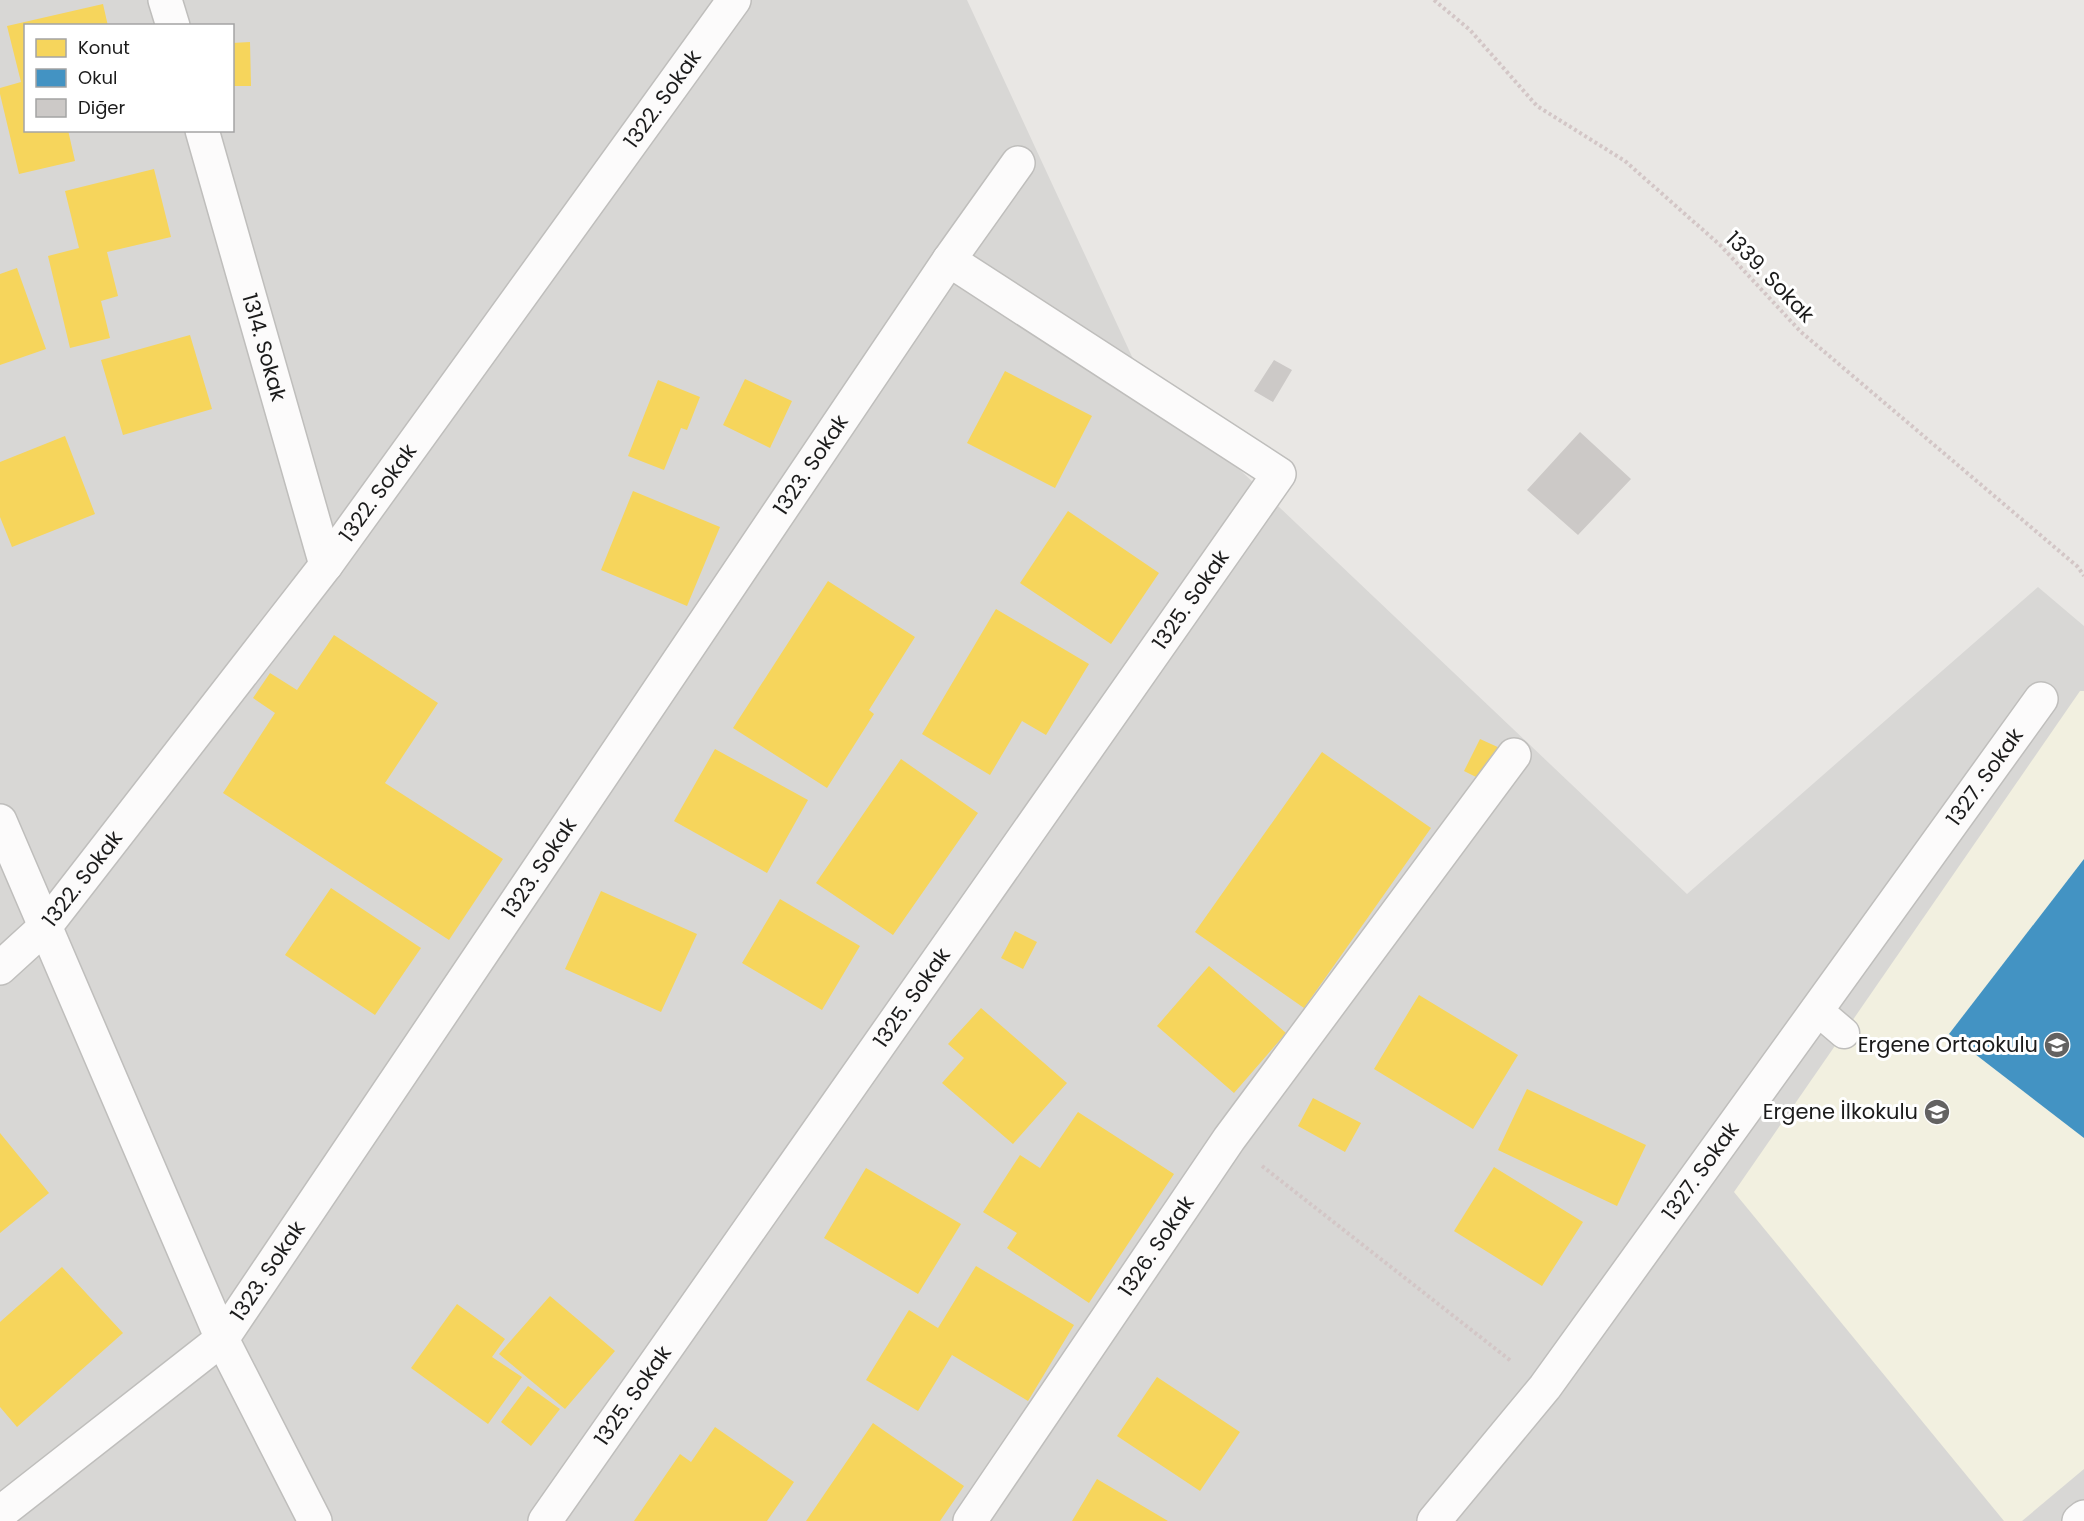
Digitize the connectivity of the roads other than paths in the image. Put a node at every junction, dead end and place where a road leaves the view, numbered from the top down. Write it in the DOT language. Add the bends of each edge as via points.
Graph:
graph roads {
  1 [pos="165,0"];
  2 [pos="734,0"];
  3 [pos="171,24"];
  4 [pos="203,132"];
  5 [pos="1018,163"];
  6 [pos="949,260"];
  7 [pos="326,565"];
  8 [pos="2041,699"];
  9 [pos="1514,755"];
  10 [pos="0,821"];
  11 [pos="45,927"];
  12 [pos="0,968"];
  13 [pos="1817,1010"];
  14 [pos="1844,1033"];
  15 [pos="222,1339"];
  16 [pos="0,1513"];
  17 [pos="2084,1517"];
  18 [pos="315,1521"];
  19 [pos="545,1521"];
  20 [pos="970,1521"];
  21 [pos="1434,1521"];
  22 [pos="2079,1521"];
  1 -- 3 [label="street"];
  2 -- 7 [label="street, 1322. Sokak"];
  4 -- 7 [label="street, 1314. Sokak"];
  5 -- 6 [label="street, 1323. Sokak"];
  6 -- 15 [label="street, 1323. Sokak"];
  6 -- 19 [label="street, 1325. Sokak" via="1280,474"];
  7 -- 11 [label="street, 1322. Sokak"];
  8 -- 13 [label="street, 1327. Sokak"];
  9 -- 20 [label="street, 1326. Sokak" via="1228,1139"];
  10 -- 11 [label="street"];
  11 -- 12 [label="street, 1322. Sokak"];
  11 -- 15 [label="street"];
  13 -- 14 [label="lane"];
  13 -- 21 [label="street, 1327. Sokak" via="1545,1388"];
  15 -- 16 [label="street, 1323. Sokak"];
  15 -- 18 [label="street"];
  17 -- 22 [label="street"];
}
